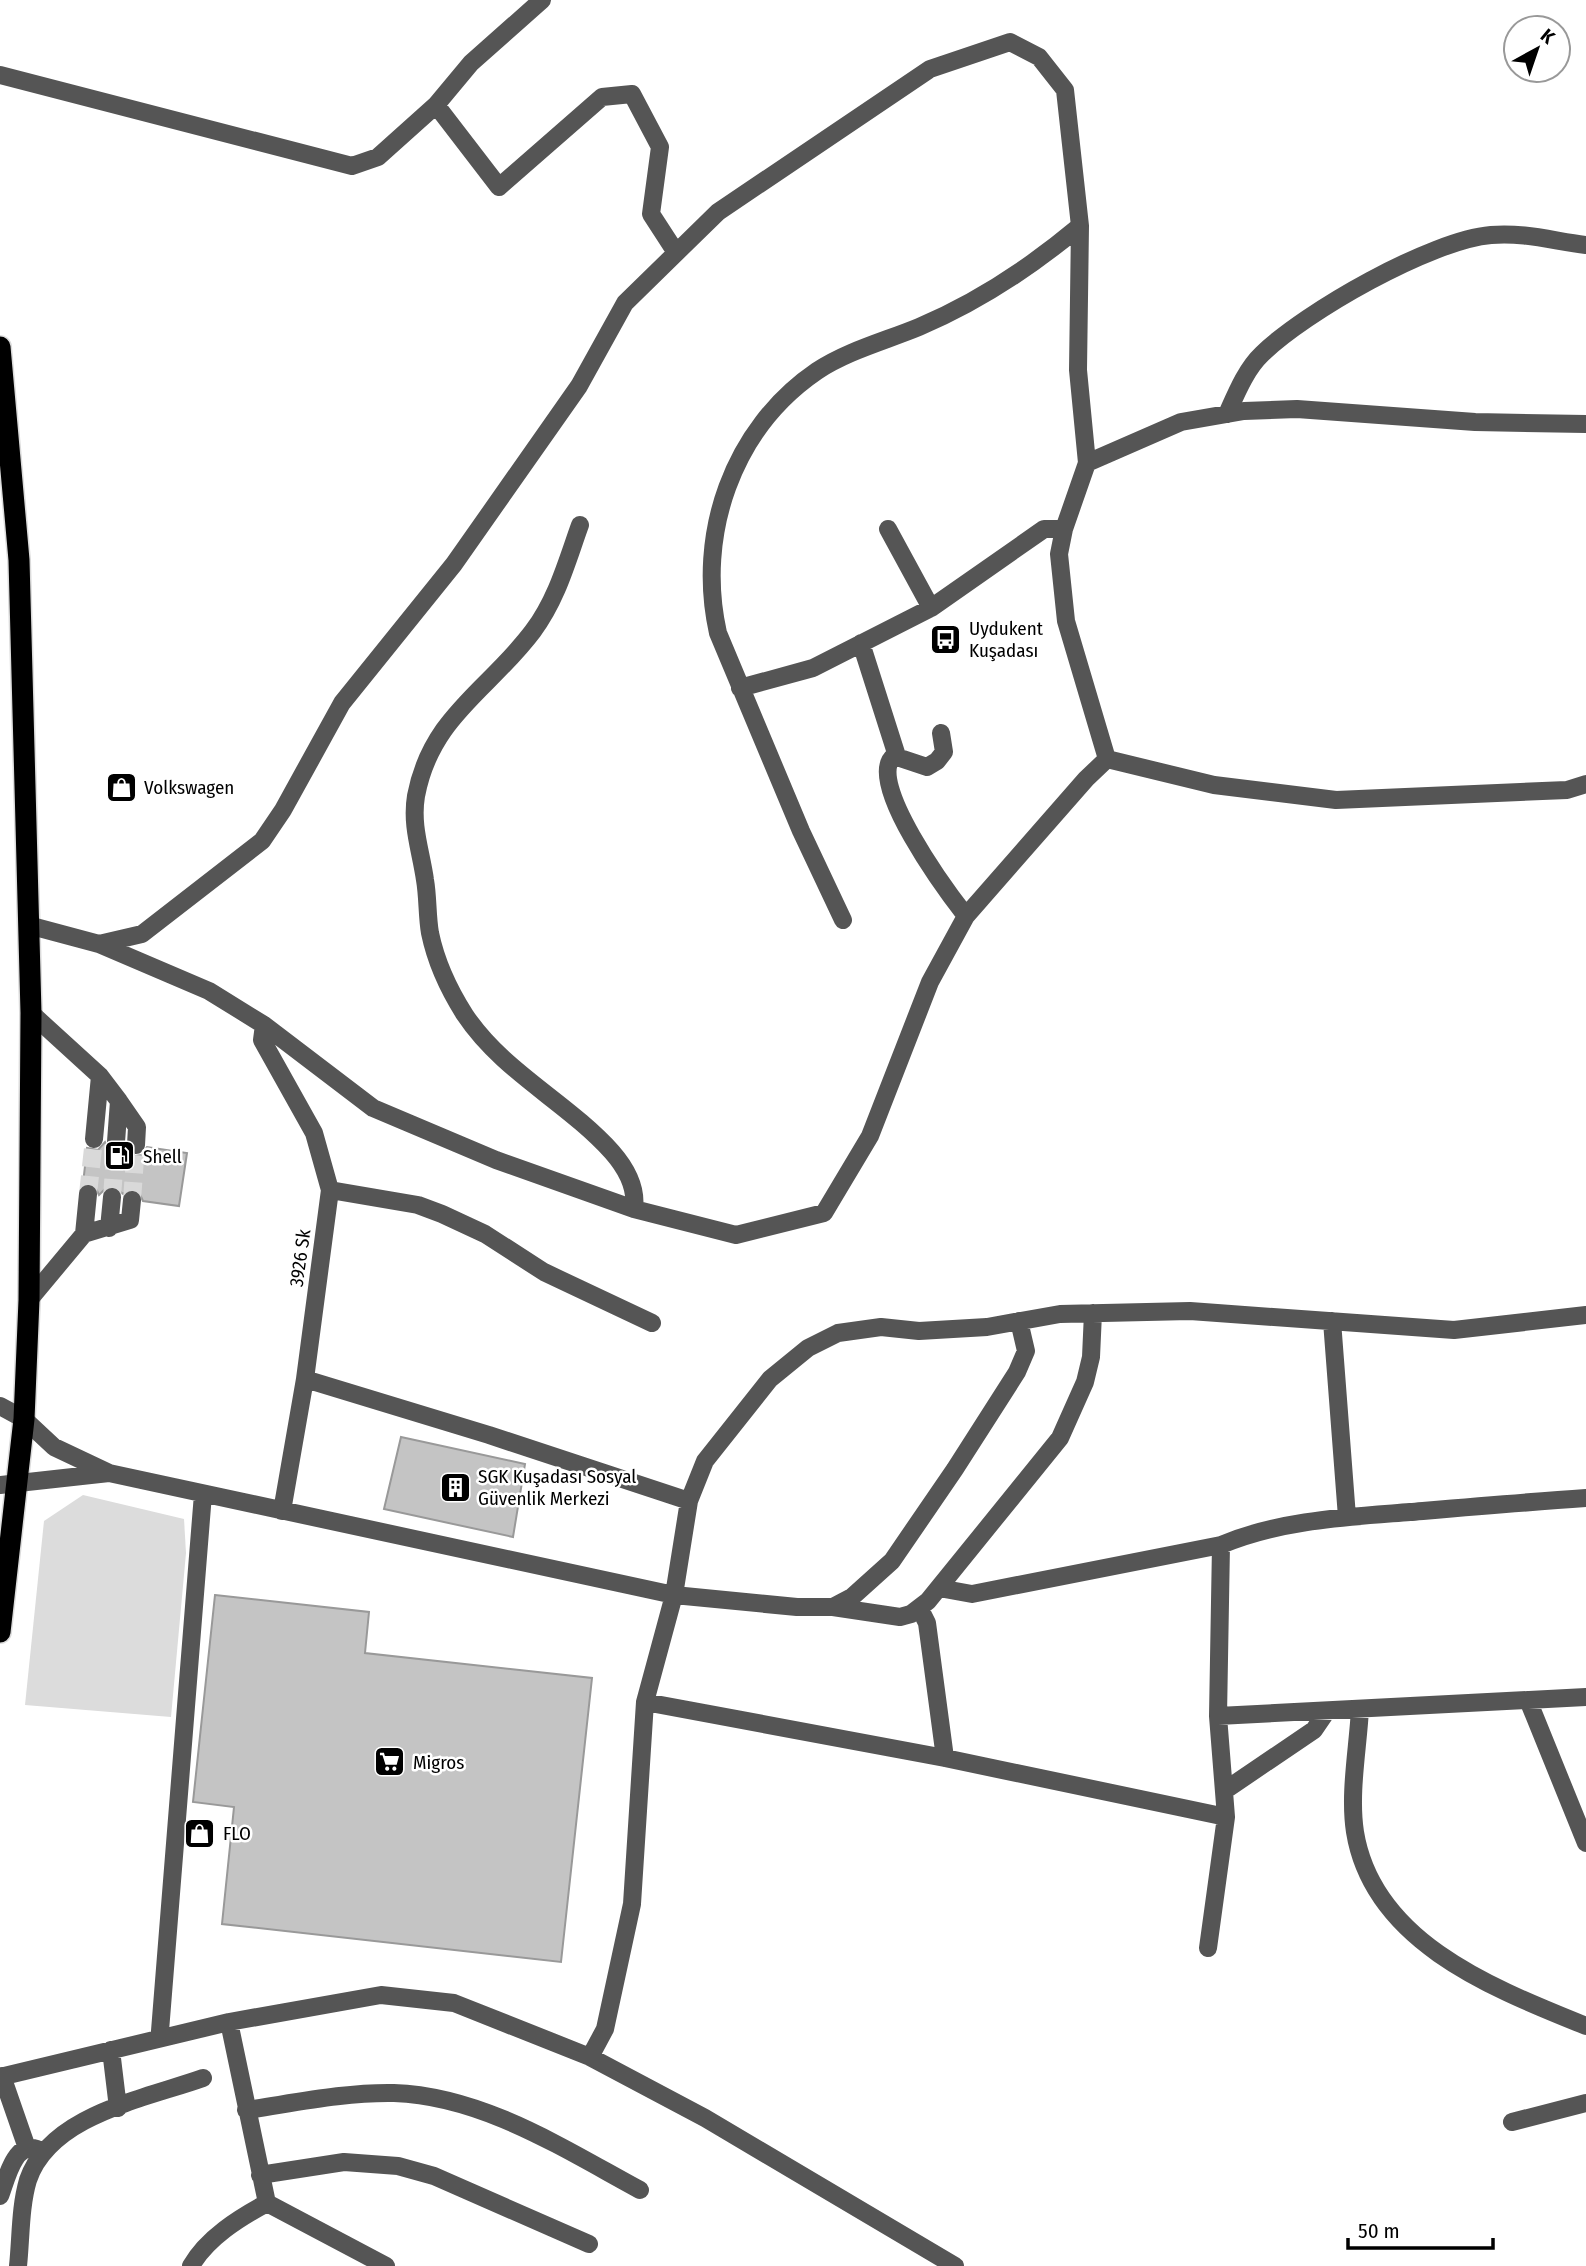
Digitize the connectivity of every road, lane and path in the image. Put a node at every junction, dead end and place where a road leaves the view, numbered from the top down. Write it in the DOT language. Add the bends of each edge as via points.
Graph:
graph roads {
  1 [pos="542,0"];
  2 [pos="0,75"];
  3 [pos="436,105"];
  4 [pos="1080,226"];
  5 [pos="1586,245"];
  6 [pos="675,251"];
  7 [pos="0,347"];
  8 [pos="1227,414"];
  9 [pos="1586,424"];
  10 [pos="1087,463"];
  11 [pos="580,525"];
  12 [pos="888,529"];
  13 [pos="1064,529"];
  14 [pos="932,608"];
  15 [pos="861,643"];
  16 [pos="740,688"];
  17 [pos="941,733"];
  18 [pos="897,756"];
  19 [pos="1107,759"];
  20 [pos="1586,784"];
  21 [pos="966,916"];
  22 [pos="843,920"];
  23 [pos="28,925"];
  24 [pos="99,944"];
  25 [pos="32,1013"];
  26 [pos="264,1025"];
  27 [pos="100,1076"];
  28 [pos="119,1101"];
  29 [pos="94,1139"];
  30 [pos="116,1142"];
  31 [pos="136,1145"];
  32 [pos="330,1190"];
  33 [pos="88,1194"];
  34 [pos="112,1197"];
  35 [pos="132,1199"];
  36 [pos="634,1209"];
  37 [pos="109,1228"];
  38 [pos="84,1234"];
  39 [pos="29,1300"];
  40 [pos="1093,1313"];
  41 [pos="1586,1315"];
  42 [pos="1019,1321"];
  43 [pos="1332,1321"];
  44 [pos="652,1322"];
  45 [pos="305,1379"];
  46 [pos="0,1406"];
  47 [pos="24,1419"];
  48 [pos="109,1473"];
  49 [pos="9,1483"];
  50 [pos="203,1494"];
  51 [pos="1586,1497"];
  52 [pos="689,1501"];
  53 [pos="282,1511"];
  54 [pos="1347,1517"];
  55 [pos="1221,1545"];
  56 [pos="939,1588"];
  57 [pos="674,1595"];
  58 [pos="834,1607"];
  59 [pos="920,1609"];
  60 [pos="0,1632"];
  61 [pos="1586,1698"];
  62 [pos="1528,1700"];
  63 [pos="645,1702"];
  64 [pos="1360,1709"];
  65 [pos="1328,1711"];
  66 [pos="1218,1716"];
  67 [pos="945,1758"];
  68 [pos="1224,1791"];
  69 [pos="1226,1817"];
  70 [pos="1586,1843"];
  71 [pos="1208,1948"];
  72 [pos="229,2022"];
  73 [pos="1586,2026"];
  74 [pos="160,2031"];
  75 [pos="111,2050"];
  76 [pos="590,2057"];
  77 [pos="1,2077"];
  78 [pos="203,2078"];
  79 [pos="1586,2103"];
  80 [pos="118,2108"];
  81 [pos="246,2110"];
  82 [pos="1512,2122"];
  83 [pos="35,2150"];
  84 [pos="260,2175"];
  85 [pos="640,2190"];
  86 [pos="0,2196"];
  87 [pos="267,2203"];
  88 [pos="589,2244"];
  89 [pos="18,2266"];
  90 [pos="191,2266"];
  91 [pos="386,2266"];
  92 [pos="956,2266"];
  1 -- 3 [label="street" via="471,63"];
  2 -- 3 [label="street" via="352,166 378,157"];
  3 -- 6 [label="street" via="499,187 602,97 632,94 660,146 652,214"];
  4 -- 6 [label="street" via="1065,90 1039,57 1010,43 930,69 718,212"];
  4 -- 10 [label="street" via="1078,369"];
  4 -- 16 [label="street" via="983,295 818,370 782,400 754,434 724,493 711,563 718,633"];
  5 -- 8 [label="street" via="1510,234 1471,237 1429,250 1297,324 1259,356"];
  6 -- 24 [label="street" via="625,303 579,386 454,564 342,703 284,810 261,841 142,934"];
  7 -- 23 [label="highway" via="19,559"];
  8 -- 9 [label="street" via="1297,409 1475,422"];
  8 -- 10 [label="street" via="1181,422"];
  10 -- 13 [label="street"];
  11 -- 36 [label="street" via="556,592 536,628 462,704 437,740 416,795 414,831 424,869 429,931 453,996 495,1052 611,1151 631,1181"];
  12 -- 14 [label="street"];
  13 -- 14 [label="street" via="1044,529"];
  13 -- 19 [label="street" via="1059,554 1066,621"];
  14 -- 15 [label="street"];
  15 -- 16 [label="street" via="813,668"];
  15 -- 18 [label="street"];
  16 -- 22 [label="street"];
  17 -- 18 [label="street" via="944,752 927,767"];
  18 -- 21 [label="street" via="887,764 890,793 933,874"];
  19 -- 20 [label="street" via="1214,785 1336,800 1567,790"];
  19 -- 21 [label="street"];
  21 -- 36 [label="street" via="930,982 870,1136 824,1213 736,1235"];
  23 -- 24 [label="street"];
  23 -- 25 [label="highway"];
  24 -- 26 [label="street" via="209,991"];
  25 -- 27 [label="street"];
  25 -- 39 [label="highway"];
  26 -- 32 [label="street, 3926 Sk" via="262,1040 314,1133"];
  26 -- 36 [label="street" via="373,1108 496,1160"];
  27 -- 28 [label="street"];
  27 -- 29 [label="street"];
  28 -- 30 [label="street"];
  28 -- 31 [label="street" via="137,1127"];
  32 -- 44 [label="street" via="418,1205 442,1214 485,1234 544,1272"];
  32 -- 45 [label="street, 3926 Sk"];
  33 -- 38 [label="street"];
  34 -- 37 [label="street"];
  35 -- 37 [label="street" via="130,1220"];
  37 -- 38 [label="street"];
  38 -- 39 [label="street"];
  39 -- 47 [label="highway"];
  40 -- 42 [label="street"];
  40 -- 43 [label="street" via="1190,1311"];
  40 -- 56 [label="street" via="1086,1382 1060,1438"];
  41 -- 43 [label="street" via="1454,1330"];
  42 -- 52 [label="street" via="919,1331 881,1327 838,1333 808,1348 770,1379 705,1461"];
  42 -- 58 [label="street" via="1026,1351 1022,1362 962,1458 892,1561"];
  43 -- 54 [label="street"];
  45 -- 52 [label="street"];
  45 -- 53 [label="street, 3926 Sk"];
  46 -- 47 [label="street"];
  47 -- 48 [label="street" via="54,1447"];
  47 -- 49 [label="highway"];
  48 -- 49 [label="street"];
  48 -- 50 [label="street"];
  49 -- 60 [label="highway"];
  50 -- 53 [label="street"];
  50 -- 74 [label="street"];
  51 -- 54 [label="street"];
  52 -- 57 [label="street"];
  53 -- 57 [label="street"];
  54 -- 55 [label="street" via="1243,1535"];
  55 -- 56 [label="street" via="972,1594"];
  55 -- 66 [label="street"];
  56 -- 59 [label="street"];
  57 -- 58 [label="street"];
  57 -- 63 [label="street"];
  58 -- 59 [label="street" via="889,1617"];
  59 -- 67 [label="street" via="928,1623"];
  61 -- 62 [label="street"];
  62 -- 64 [label="street"];
  62 -- 70 [label="street"];
  63 -- 67 [label="street"];
  63 -- 76 [label="street" via="632,1904 605,2029"];
  64 -- 65 [label="street"];
  64 -- 73 [label="street" via="1355,1830 1363,1861 1388,1903 1417,1936 1455,1966"];
  65 -- 66 [label="street"];
  65 -- 68 [label="street" via="1314,1730"];
  66 -- 68 [label="street"];
  67 -- 69 [label="street"];
  68 -- 69 [label="street"];
  69 -- 71 [label="street"];
  72 -- 75 [label="street"];
  72 -- 76 [label="street" via="382,1996 418,1999 454,2003"];
  72 -- 81 [label="street"];
  75 -- 77 [label="street"];
  75 -- 80 [label="street"];
  76 -- 92 [label="street"];
  77 -- 83 [label="street"];
  78 -- 80 [label="street"];
  79 -- 82 [label="street"];
  80 -- 83 [label="street" via="77,2123"];
  81 -- 84 [label="street"];
  81 -- 85 [label="street" via="374,2093 437,2098 494,2116"];
  83 -- 86 [label="street" via="14,2160"];
  83 -- 89 [label="street" via="25,2194"];
  84 -- 87 [label="street"];
  84 -- 88 [label="street" via="344,2162 398,2165 434,2176"];
  87 -- 90 [label="street" via="240,2217 198,2254"];
  87 -- 91 [label="street"];
}
